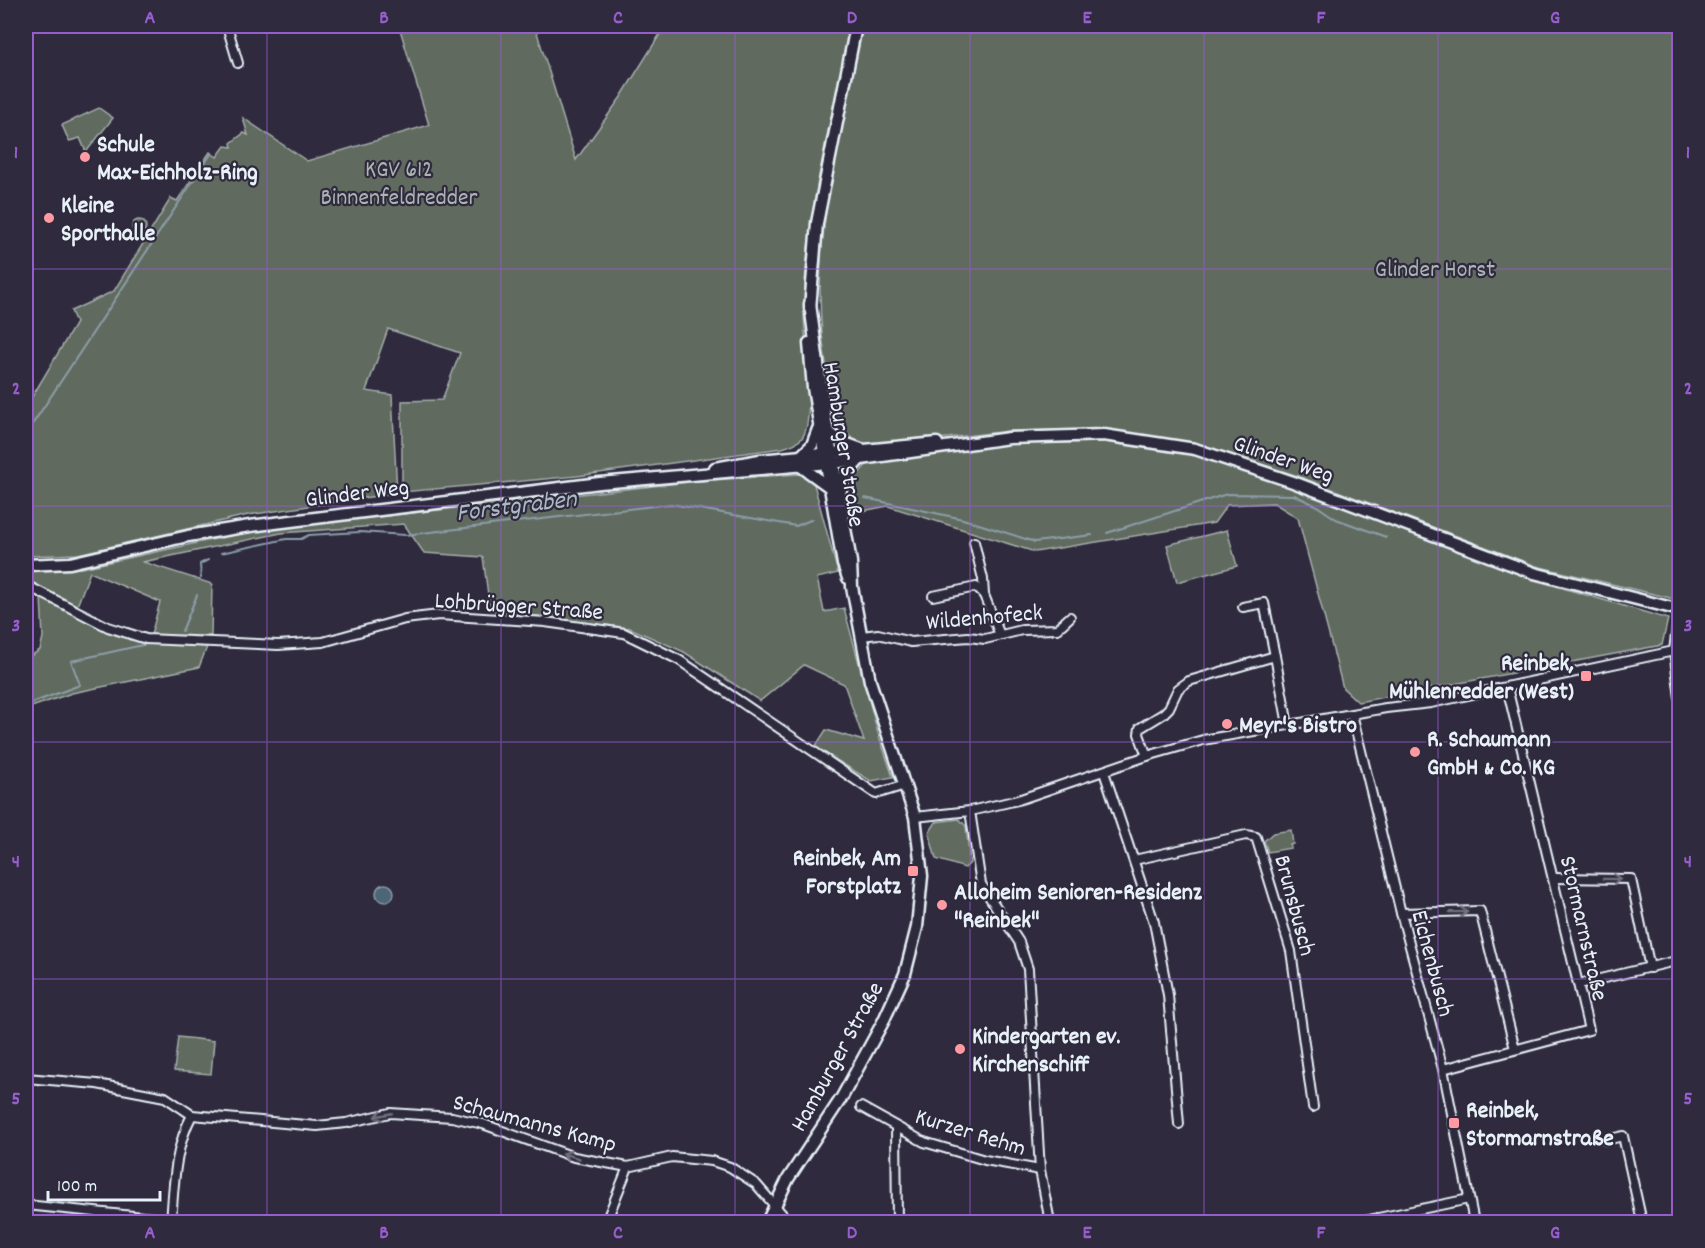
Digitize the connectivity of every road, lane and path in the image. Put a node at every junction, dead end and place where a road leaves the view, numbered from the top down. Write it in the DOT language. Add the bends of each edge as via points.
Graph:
graph roads {
  1 [pos="227,26"];
  2 [pos="856,26"];
  3 [pos="231,38"];
  4 [pos="242,49"];
  5 [pos="238,63"];
  6 [pos="823,429"];
  7 [pos="863,455"];
  8 [pos="828,458"];
  9 [pos="800,461"];
  10 [pos="829,487"];
  11 [pos="839,500"];
  12 [pos="974,542"];
  13 [pos="26,565"];
  14 [pos="26,585"];
  15 [pos="852,587"];
  16 [pos="984,595"];
  17 [pos="933,596"];
  18 [pos="1244,607"];
  19 [pos="1679,610"];
  20 [pos="1070,617"];
  21 [pos="862,636"];
  22 [pos="1000,636"];
  23 [pos="1674,651"];
  24 [pos="1275,656"];
  25 [pos="1507,687"];
  26 [pos="1680,699"];
  27 [pos="1352,714"];
  28 [pos="1288,725"];
  29 [pos="1147,756"];
  30 [pos="1104,772"];
  31 [pos="905,785"];
  32 [pos="970,811"];
  33 [pos="915,817"];
  34 [pos="1134,860"];
  35 [pos="1554,878"];
  36 [pos="1401,913"];
  37 [pos="1680,960"];
  38 [pos="1650,968"];
  39 [pos="1578,984"];
  40 [pos="1515,1048"];
  41 [pos="1443,1069"];
  42 [pos="26,1078"];
  43 [pos="861,1107"];
  44 [pos="1313,1107"];
  45 [pos="192,1115"];
  46 [pos="1179,1124"];
  47 [pos="896,1126"];
  48 [pos="1606,1140"];
  49 [pos="628,1167"];
  50 [pos="1040,1170"];
  51 [pos="1469,1199"];
  52 [pos="774,1204"];
  53 [pos="26,1205"];
  54 [pos="171,1221"];
  55 [pos="192,1222"];
  56 [pos="606,1222"];
  57 [pos="767,1222"];
  58 [pos="789,1222"];
  59 [pos="897,1222"];
  60 [pos="1050,1222"];
  61 [pos="1359,1222"];
  62 [pos="1474,1222"];
  63 [pos="1642,1222"];
  1 -- 3 [label="street"];
  2 -- 6 [label="main road, Hamburger Straße" via="817,223 810,304 809,357"];
  3 -- 4 [label="street"];
  3 -- 5 [label="street"];
  6 -- 7 [label="main road"];
  6 -- 8 [label="main road, Hamburger Straße"];
  6 -- 9 [label="main road"];
  7 -- 8 [label="main road, Glinder Weg"];
  7 -- 11 [label="main road" via="844,477"];
  7 -- 19 [label="main road, Glinder Weg" via="1009,438 1104,435 1195,449 1534,573"];
  8 -- 9 [label="main road, Glinder Weg"];
  8 -- 10 [label="main road, Hamburger Straße"];
  8 -- 11 [label="main road, Hamburger Straße"];
  9 -- 10 [label="main road"];
  9 -- 13 [label="main road, Glinder Weg" via="732,464 694,473 250,526 65,564"];
  10 -- 15 [label="main road, Hamburger Straße" via="843,564"];
  11 -- 15 [label="main road, Hamburger Straße"];
  12 -- 16 [label="street"];
  14 -- 31 [label="street, Lohbrügger Straße" via="108,627 146,639 278,645 323,642 405,619 439,615 545,622 624,633 679,660 876,794"];
  15 -- 21 [label="main road, Hamburger Straße"];
  16 -- 17 [label="street" via="976,587"];
  16 -- 22 [label="street"];
  18 -- 24 [label="street" via="1264,603"];
  19 -- 23 [label="street"];
  20 -- 22 [label="street, Wildenhofeck" via="1057,629 1022,630"];
  21 -- 22 [label="street, Wildenhofeck" via="878,634 911,642"];
  21 -- 31 [label="main road, Hamburger Straße" via="876,704"];
  23 -- 25 [label="street"];
  23 -- 26 [label="street"];
  24 -- 28 [label="street"];
  24 -- 29 [label="street" via="1183,684 1169,708 1140,728"];
  25 -- 27 [label="street"];
  25 -- 35 [label="street, Stormarnstraße"];
  27 -- 28 [label="street"];
  27 -- 36 [label="street, Eichenbusch"];
  28 -- 29 [label="street" via="1203,740"];
  29 -- 30 [label="street"];
  30 -- 32 [label="street"];
  30 -- 34 [label="street"];
  31 -- 33 [label="main road, Hamburger Straße"];
  32 -- 33 [label="street"];
  32 -- 50 [label="street" via="979,878 1018,942 1028,969"];
  33 -- 52 [label="main road, Hamburger Straße" via="921,855 920,905 905,974 842,1097"];
  34 -- 44 [label="street, Brunsbusch" via="1246,835 1256,837 1291,951"];
  34 -- 46 [label="street" via="1154,922 1168,995"];
  35 -- 38 [label="street, one-way" via="1631,879"];
  35 -- 39 [label="street, Stormarnstraße"];
  36 -- 40 [label="street, one-way" via="1480,911"];
  36 -- 41 [label="street, Eichenbusch"];
  37 -- 38 [label="street"];
  38 -- 39 [label="street"];
  39 -- 40 [label="street, Stormarnstraße" via="1590,1030"];
  40 -- 41 [label="street, Stormarnstraße"];
  41 -- 51 [label="street, Eichenbusch"];
  42 -- 45 [label="street, Schaumanns Kamp" via="97,1084 165,1097"];
  43 -- 47 [label="street, Kurzer Rehm"];
  49 -- 45 [label="street, Schaumanns Kamp, one-way" via="574,1157 453,1117 390,1113 316,1126"];
  45 -- 54 [label="street" via="177,1152"];
  47 -- 50 [label="street, Kurzer Rehm" via="924,1142 985,1160"];
  47 -- 59 [label="street"];
  48 -- 63 [label="street" via="1623,1137"];
  49 -- 52 [label="street, Schaumanns Kamp" via="672,1157 712,1161 744,1174"];
  49 -- 56 [label="street"];
  50 -- 60 [label="street"];
  51 -- 61 [label="street"];
  51 -- 62 [label="street, Eichenbusch"];
  52 -- 57 [label="main road, Hamburger Straße"];
  52 -- 58 [label="street, Schaumanns Kamp"];
  53 -- 54 [label="street"];
  54 -- 55 [label="street"];
}
